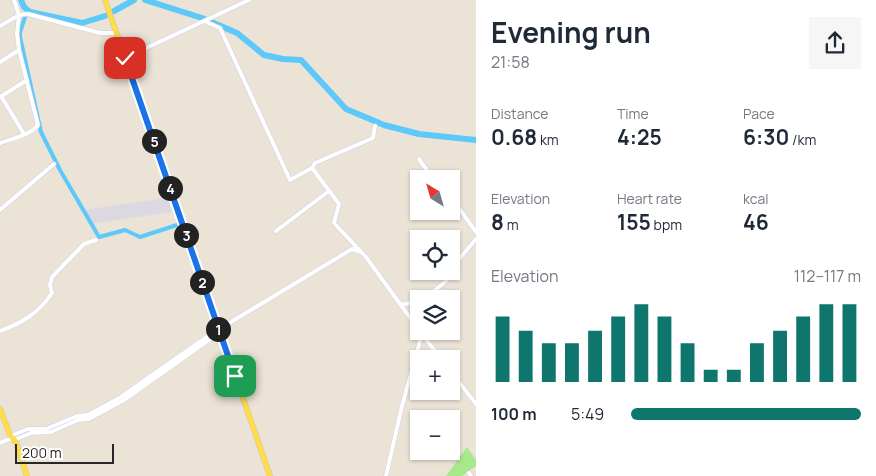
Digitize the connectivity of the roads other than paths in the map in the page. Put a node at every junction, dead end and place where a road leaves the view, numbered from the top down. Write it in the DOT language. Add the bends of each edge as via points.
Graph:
graph roads {
  1 [pos="14,0"];
  2 [pos="105,0"];
  3 [pos="249,0"];
  4 [pos="19,15"];
  5 [pos="204,21"];
  6 [pos="0,26"];
  7 [pos="116,33"];
  8 [pos="19,50"];
  9 [pos="125,58"];
  10 [pos="0,62"];
  11 [pos="27,80"];
  12 [pos="1,96"];
  13 [pos="375,126"];
  14 [pos="24,134"];
  15 [pos="0,143"];
  16 [pos="419,159"];
  17 [pos="54,164"];
  18 [pos="312,168"];
  19 [pos="427,170"];
  20 [pos="329,191"];
  21 [pos="0,210"];
  22 [pos="460,210"];
  23 [pos="276,230"];
  24 [pos="476,232"];
  25 [pos="476,239"];
  26 [pos="96,240"];
  27 [pos="361,252"];
  28 [pos="435,290"];
  29 [pos="410,304"];
  30 [pos="401,305"];
  31 [pos="410,318"];
  32 [pos="219,330"];
  33 [pos="0,331"];
  34 [pos="418,340"];
  35 [pos="426,340"];
  36 [pos="434,350"];
  37 [pos="460,384"];
  38 [pos="476,404"];
  39 [pos="0,409"];
  40 [pos="12,438"];
  41 [pos="0,443"];
  42 [pos="27,476"];
  43 [pos="270,476"];
  44 [pos="386,476"];
  1 -- 4 [label="street"];
  2 -- 7 [label="main road"];
  3 -- 5 [label="street"];
  4 -- 6 [label="street"];
  4 -- 7 [label="street" via="28,14 100,33"];
  4 -- 8 [label="street"];
  5 -- 9 [label="street"];
  5 -- 18 [label="street" via="220,28 290,180"];
  7 -- 9 [label="main road"];
  8 -- 10 [label="street"];
  8 -- 11 [label="street"];
  9 -- 32 [label="main road"];
  11 -- 12 [label="street"];
  11 -- 14 [label="street" via="38,125"];
  12 -- 14 [label="street"];
  13 -- 18 [label="street" via="373,138"];
  14 -- 15 [label="street"];
  16 -- 19 [label="street"];
  17 -- 21 [label="street"];
  18 -- 20 [label="street"];
  20 -- 23 [label="street"];
  20 -- 27 [label="street" via="339,204 334,223"];
  22 -- 24 [label="street"];
  25 -- 28 [label="street" via="446,281"];
  26 -- 33 [label="street" via="84,244 52,277 52,293 40,309"];
  27 -- 30 [label="street"];
  27 -- 32 [label="street" via="352,249"];
  29 -- 30 [label="street"];
  30 -- 31 [label="street"];
  32 -- 40 [label="street" via="123,399 89,419 69,421 46,429 28,429"];
  32 -- 43 [label="main road"];
  34 -- 44 [label="street"];
  35 -- 36 [label="street"];
  37 -- 38 [label="street"];
  39 -- 40 [label="main road"];
  40 -- 41 [label="street"];
  40 -- 42 [label="main road"];
}
